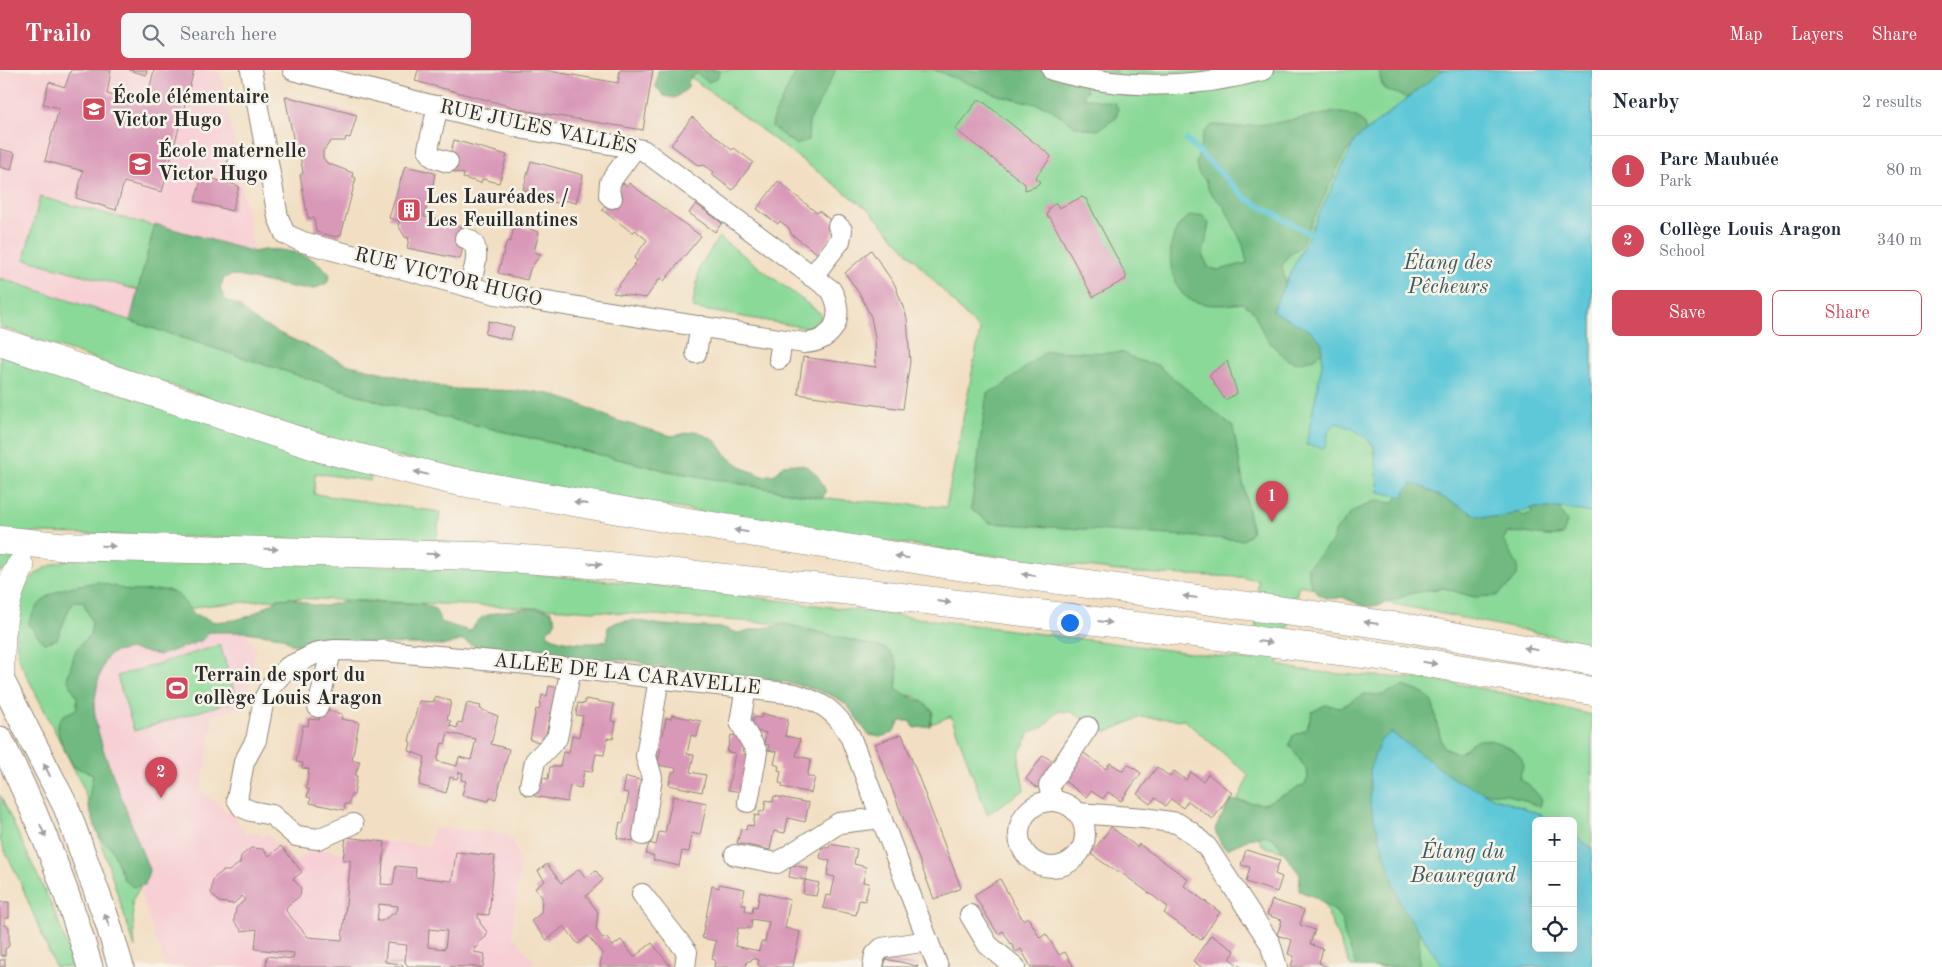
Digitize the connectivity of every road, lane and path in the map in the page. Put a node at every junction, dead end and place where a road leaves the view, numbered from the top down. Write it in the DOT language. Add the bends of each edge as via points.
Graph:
graph roads {
  1 [pos="251,70"];
  2 [pos="293,70"];
  3 [pos="1052,70"];
  4 [pos="1263,70"];
  5 [pos="438,106"];
  6 [pos="635,148"];
  7 [pos="267,158"];
  8 [pos="448,162"];
  9 [pos="238,164"];
  10 [pos="612,198"];
  11 [pos="838,226"];
  12 [pos="466,238"];
  13 [pos="812,277"];
  14 [pos="469,287"];
  15 [pos="831,290"];
  16 [pos="701,326"];
  17 [pos="0,342"];
  18 [pos="696,352"];
  19 [pos="0,540"];
  20 [pos="59,546"];
  21 [pos="10,572"];
  22 [pos="331,651"];
  23 [pos="1586,659"];
  24 [pos="571,668"];
  25 [pos="0,677"];
  26 [pos="658,678"];
  27 [pos="746,688"];
  28 [pos="1592,691"];
  29 [pos="318,707"];
  30 [pos="1088,727"];
  31 [pos="0,739"];
  32 [pos="530,785"];
  33 [pos="1053,801"];
  34 [pos="748,802"];
  35 [pos="1078,813"];
  36 [pos="881,818"];
  37 [pos="353,824"];
  38 [pos="643,835"];
  39 [pos="735,855"];
  40 [pos="642,894"];
  41 [pos="970,916"];
  42 [pos="928,941"];
  43 [pos="90,967"];
  44 [pos="120,967"];
  45 [pos="685,967"];
  46 [pos="873,967"];
  47 [pos="938,967"];
  48 [pos="1015,967"];
  49 [pos="1277,967"];
  1 -- 7 [label="street, RUE VICTOR HUGO"];
  2 -- 5 [label="street, RUE JULES VALLÈS"];
  3 -- 4 [label="street" via="1126,85 1238,77"];
  5 -- 6 [label="street, RUE JULES VALLÈS" via="524,129"];
  5 -- 8 [label="street" via="428,150 434,157"];
  6 -- 10 [label="street" via="609,186"];
  6 -- 13 [label="street, RUE JULES VALLÈS"];
  7 -- 9 [label="street"];
  7 -- 14 [label="street, RUE VICTOR HUGO" via="278,217 285,234 302,242"];
  11 -- 13 [label="street" via="842,230 840,241"];
  12 -- 14 [label="street" via="472,242 476,252"];
  13 -- 15 [label="street, RUE JULES VALLÈS"];
  14 -- 16 [label="street, RUE VICTOR HUGO"];
  15 -- 16 [label="street, RUE VICTOR HUGO" via="837,300 838,313 828,335 817,343 780,346"];
  16 -- 18 [label="street"];
  23 -- 17 [label="highway, one-way" via="1296,612 950,565 450,480 324,449"];
  19 -- 20 [label="highway"];
  20 -- 21 [label="highway"];
  20 -- 28 [label="highway, one-way" via="459,555 580,562 851,591 1404,659"];
  21 -- 25 [label="highway" via="12,583 0,620"];
  22 -- 24 [label="street, ALLÉE DE LA CARAVELLE" via="383,651"];
  22 -- 29 [label="street"];
  22 -- 37 [label="street, ALLÉE DE LA CARAVELLE" via="302,658 255,697 256,740 244,762 237,799 242,807 251,811 272,814 296,836 318,839"];
  24 -- 26 [label="street, ALLÉE DE LA CARAVELLE"];
  24 -- 32 [label="street" via="557,738 535,761"];
  44 -- 25 [label="main road, one-way" via="108,923 66,807"];
  26 -- 27 [label="street, ALLÉE DE LA CARAVELLE"];
  26 -- 38 [label="street" via="646,756 652,778"];
  27 -- 34 [label="street" via="740,722 758,752"];
  27 -- 36 [label="street, ALLÉE DE LA CARAVELLE" via="795,694 814,700 839,716 850,736"];
  30 -- 33 [label="street" via="1049,786"];
  31 -- 43 [label="main road, one-way" via="50,846"];
  33 -- 35 [label="street" via="1062,802"];
  33 -- 35 [label="street" via="1033,806 1023,818 1018,832 1023,852 1040,866 1062,867 1080,854 1086,834"];
  35 -- 49 [label="street" via="1177,823 1191,832 1207,847 1270,944"];
  36 -- 39 [label="street" via="840,823 777,863"];
  36 -- 42 [label="street, ALLÉE DE LA CARAVELLE"];
  40 -- 45 [label="street" via="687,952"];
  41 -- 48 [label="street" via="988,945"];
  42 -- 46 [label="street" via="882,948 875,955"];
  42 -- 47 [label="street, ALLÉE DE LA CARAVELLE"];
}
